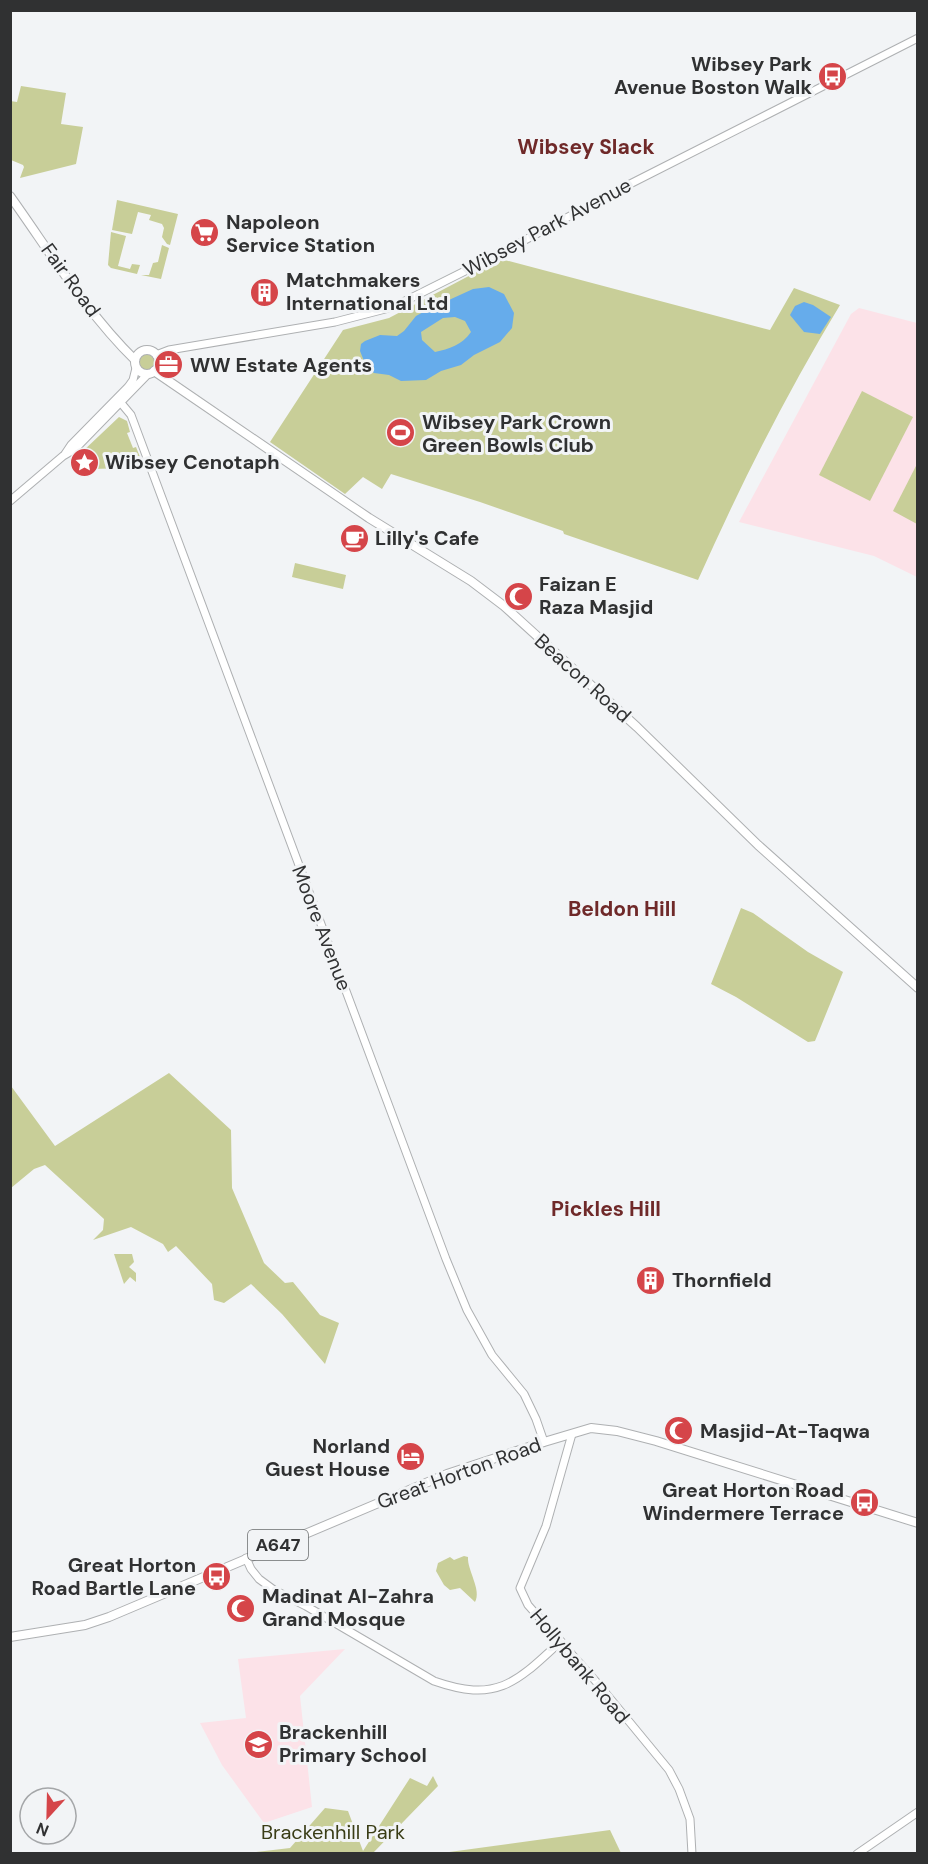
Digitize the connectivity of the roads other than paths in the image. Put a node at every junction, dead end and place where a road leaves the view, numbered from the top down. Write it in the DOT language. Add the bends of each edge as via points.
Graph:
graph roads {
  1 [pos="918,38"];
  2 [pos="10,196"];
  3 [pos="156,355"];
  4 [pos="136,364"];
  5 [pos="151,373"];
  6 [pos="121,403"];
  7 [pos="63,456"];
  8 [pos="10,501"];
  9 [pos="918,988"];
  10 [pos="572,1434"];
  11 [pos="544,1442"];
  12 [pos="918,1523"];
  13 [pos="246,1558"];
  14 [pos="10,1637"];
  15 [pos="561,1641"];
  16 [pos="918,1812"];
  17 [pos="692,1854"];
  18 [pos="857,1854"];
  1 -- 3 [label="street, Wibsey Park Avenue" via="393,307 335,322"];
  2 -- 4 [label="main road, Fair Road" via="62,271"];
  3 -- 4 [label="main road" via="144,351"];
  3 -- 5 [label="main road" via="158,364"];
  4 -- 5 [label="main road" via="141,372"];
  4 -- 7 [label="street" via="128,387"];
  5 -- 6 [label="street"];
  5 -- 9 [label="main road, Beacon Road" via="504,606 766,852"];
  6 -- 7 [label="street"];
  6 -- 11 [label="street, Moore Avenue" via="131,415 446,1259 467,1310 492,1355 524,1394"];
  7 -- 8 [label="street"];
  10 -- 11 [label="main road, Great Horton Road / A647"];
  10 -- 12 [label="main road, Great Horton Road / A647" via="591,1428 617,1431"];
  10 -- 15 [label="street, Hollybank Road" via="546,1526 520,1588 528,1605"];
  11 -- 13 [label="main road, Great Horton Road / A647" via="447,1474"];
  13 -- 14 [label="main road, Great Horton Road / A647" via="109,1617 85,1625"];
  13 -- 15 [label="street" via="258,1579 274,1590 434,1681 455,1689 495,1690 527,1673"];
  15 -- 17 [label="street, Hollybank Road" via="669,1770 690,1819"];
  16 -- 18 [label="street"];
}
